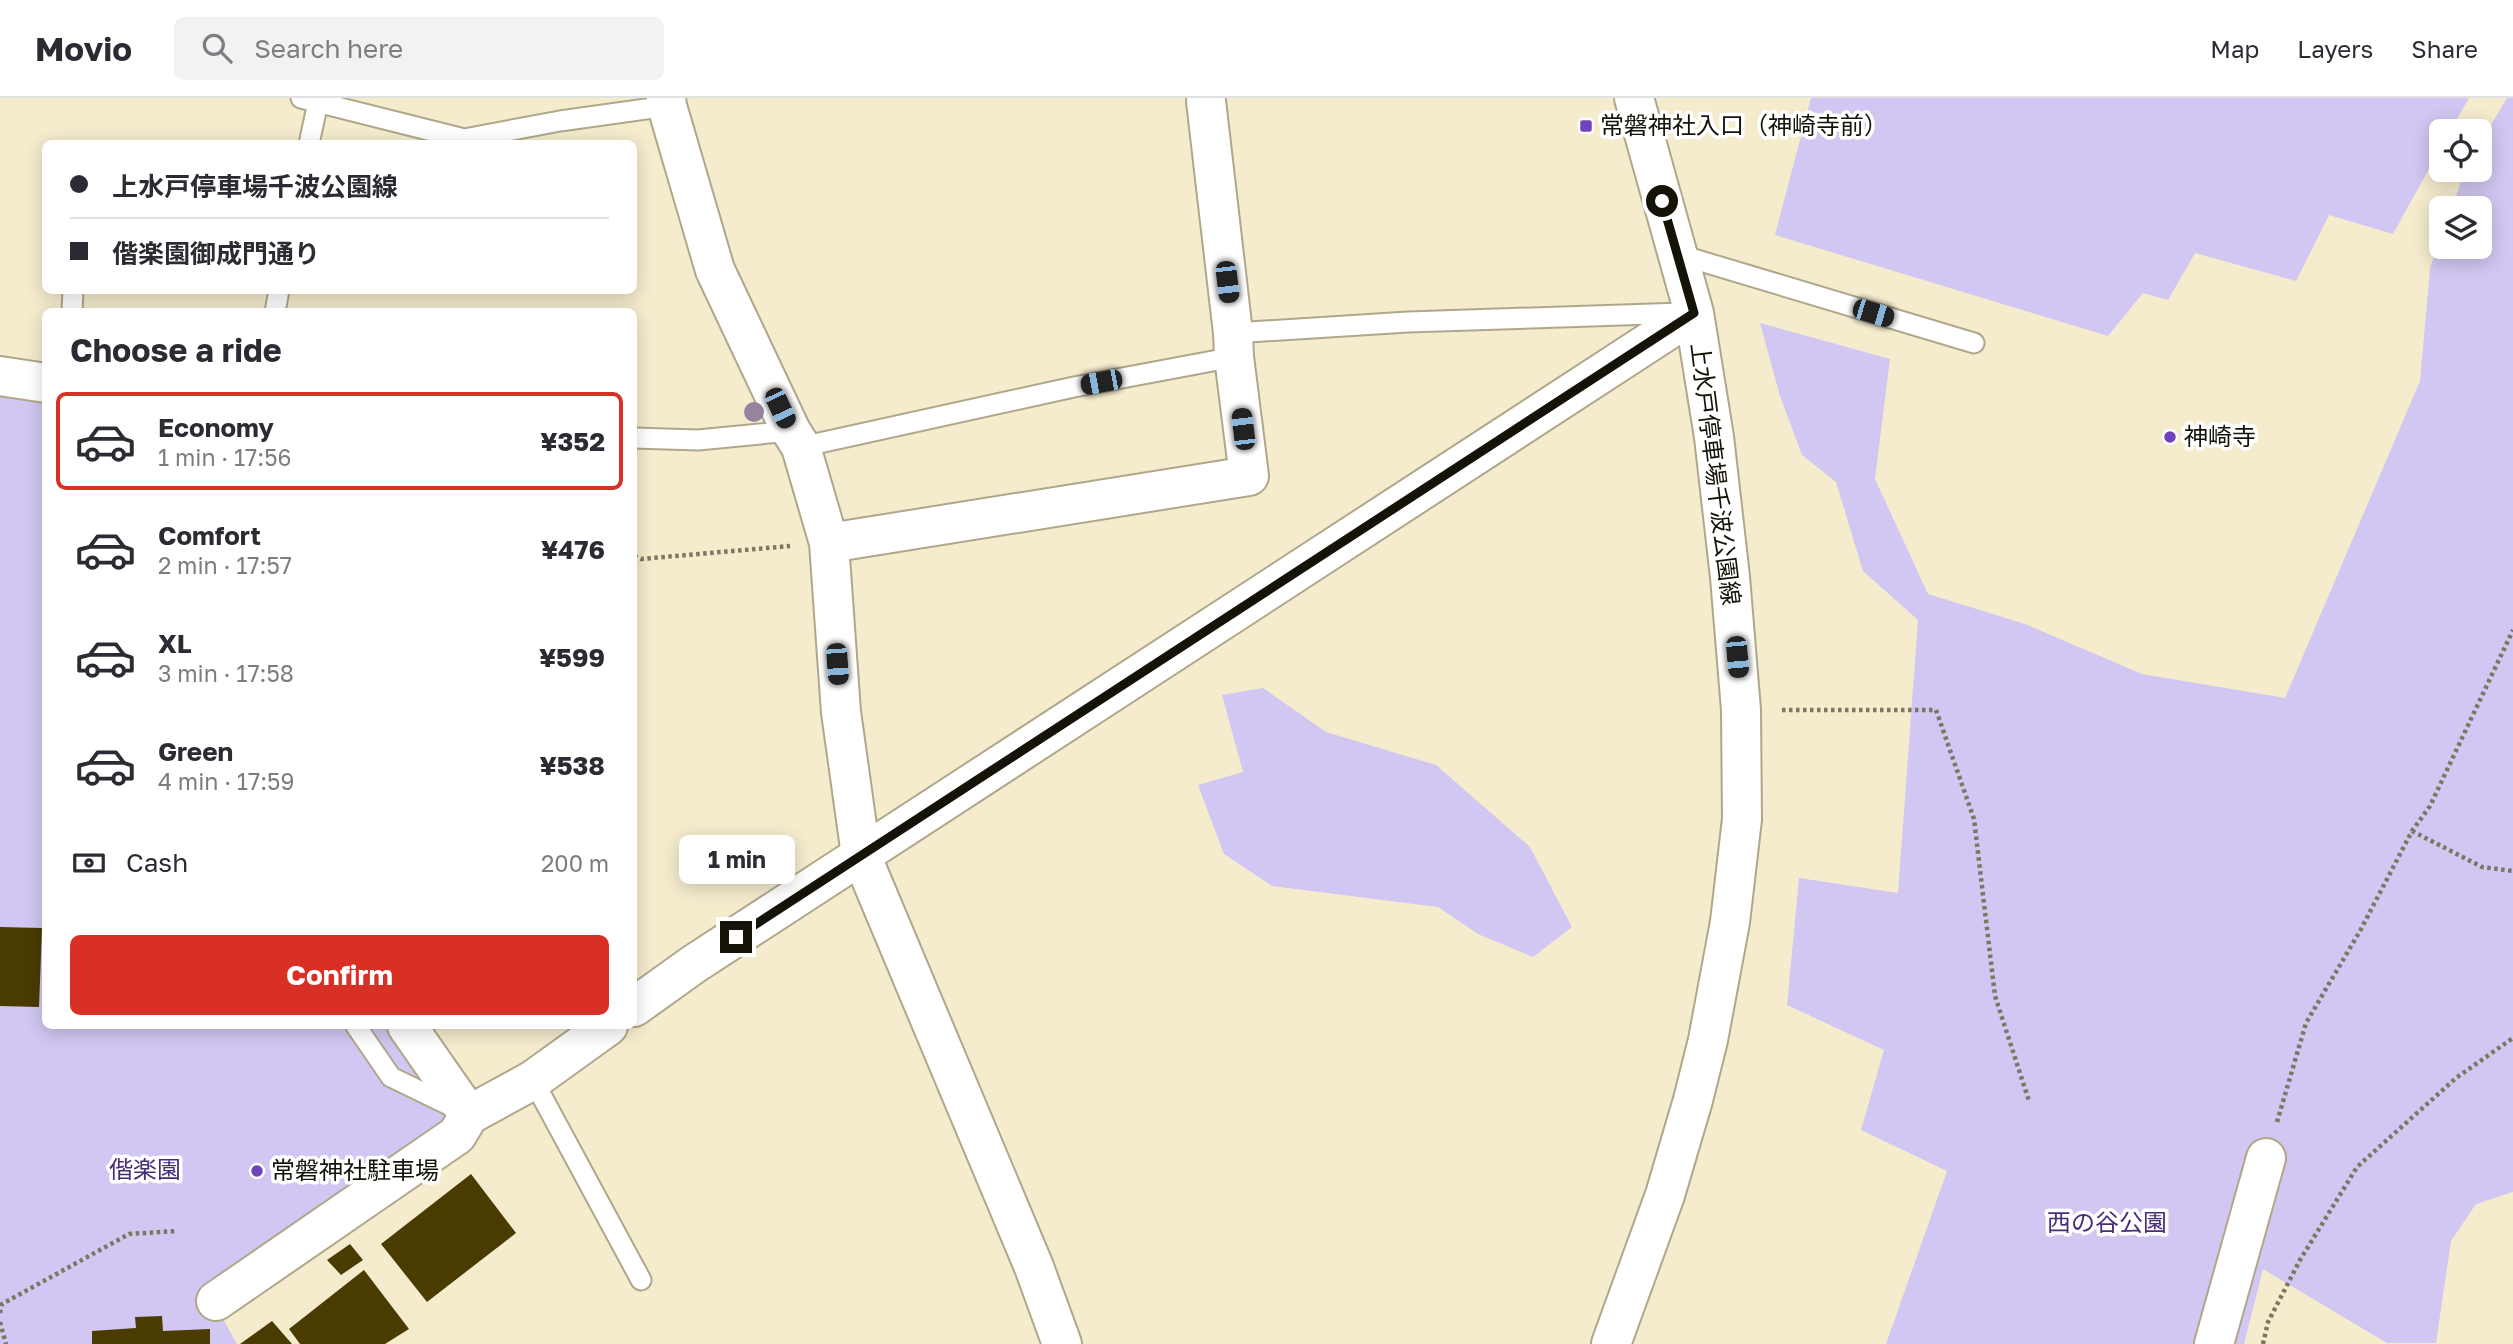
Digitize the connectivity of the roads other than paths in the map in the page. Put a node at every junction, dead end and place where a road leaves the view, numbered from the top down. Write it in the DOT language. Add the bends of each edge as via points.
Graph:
graph roads {
  1 [pos="1634,98"];
  2 [pos="1206,99"];
  3 [pos="309,100"];
  4 [pos="666,102"];
  5 [pos="309,140"];
  6 [pos="1677,254"];
  7 [pos="1694,313"];
  8 [pos="1973,343"];
  9 [pos="1233,345"];
  10 [pos="0,376"];
  11 [pos="42,382"];
  12 [pos="637,438"];
  13 [pos="796,439"];
  14 [pos="829,543"];
  15 [pos="861,855"];
  16 [pos="637,1005"];
  17 [pos="358,1029"];
  18 [pos="409,1029"];
  19 [pos="604,1029"];
  20 [pos="533,1080"];
  21 [pos="469,1115"];
  22 [pos="2266,1158"];
  23 [pos="641,1280"];
  24 [pos="216,1301"];
  25 [pos="1062,1344"];
  26 [pos="1611,1344"];
  27 [pos="2214,1344"];
  1 -- 6 [label="street, 上水戸停車場千波公園線"];
  2 -- 9 [label="street"];
  3 -- 4 [label="lane" via="464,139"];
  3 -- 5 [label="lane"];
  4 -- 13 [label="street" via="715,270"];
  6 -- 7 [label="street, 上水戸停車場千波公園線"];
  6 -- 8 [label="lane"];
  7 -- 9 [label="lane" via="1408,323"];
  7 -- 15 [label="street"];
  7 -- 26 [label="street, 上水戸停車場千波公園線" via="1716,450 1741,710 1742,819 1730,922 1708,1040 1665,1195"];
  9 -- 13 [label="lane" via="1074,387"];
  9 -- 14 [label="street" via="1249,476"];
  10 -- 11 [label="street"];
  12 -- 13 [label="lane"];
  13 -- 14 [label="street"];
  14 -- 15 [label="street" via="841,712"];
  15 -- 16 [label="street"];
  15 -- 25 [label="street"];
  17 -- 21 [label="lane" via="391,1077"];
  18 -- 21 [label="street"];
  19 -- 20 [label="street"];
  20 -- 21 [label="street"];
  20 -- 23 [label="lane"];
  21 -- 24 [label="street" via="457,1135"];
  22 -- 27 [label="street"];
}
